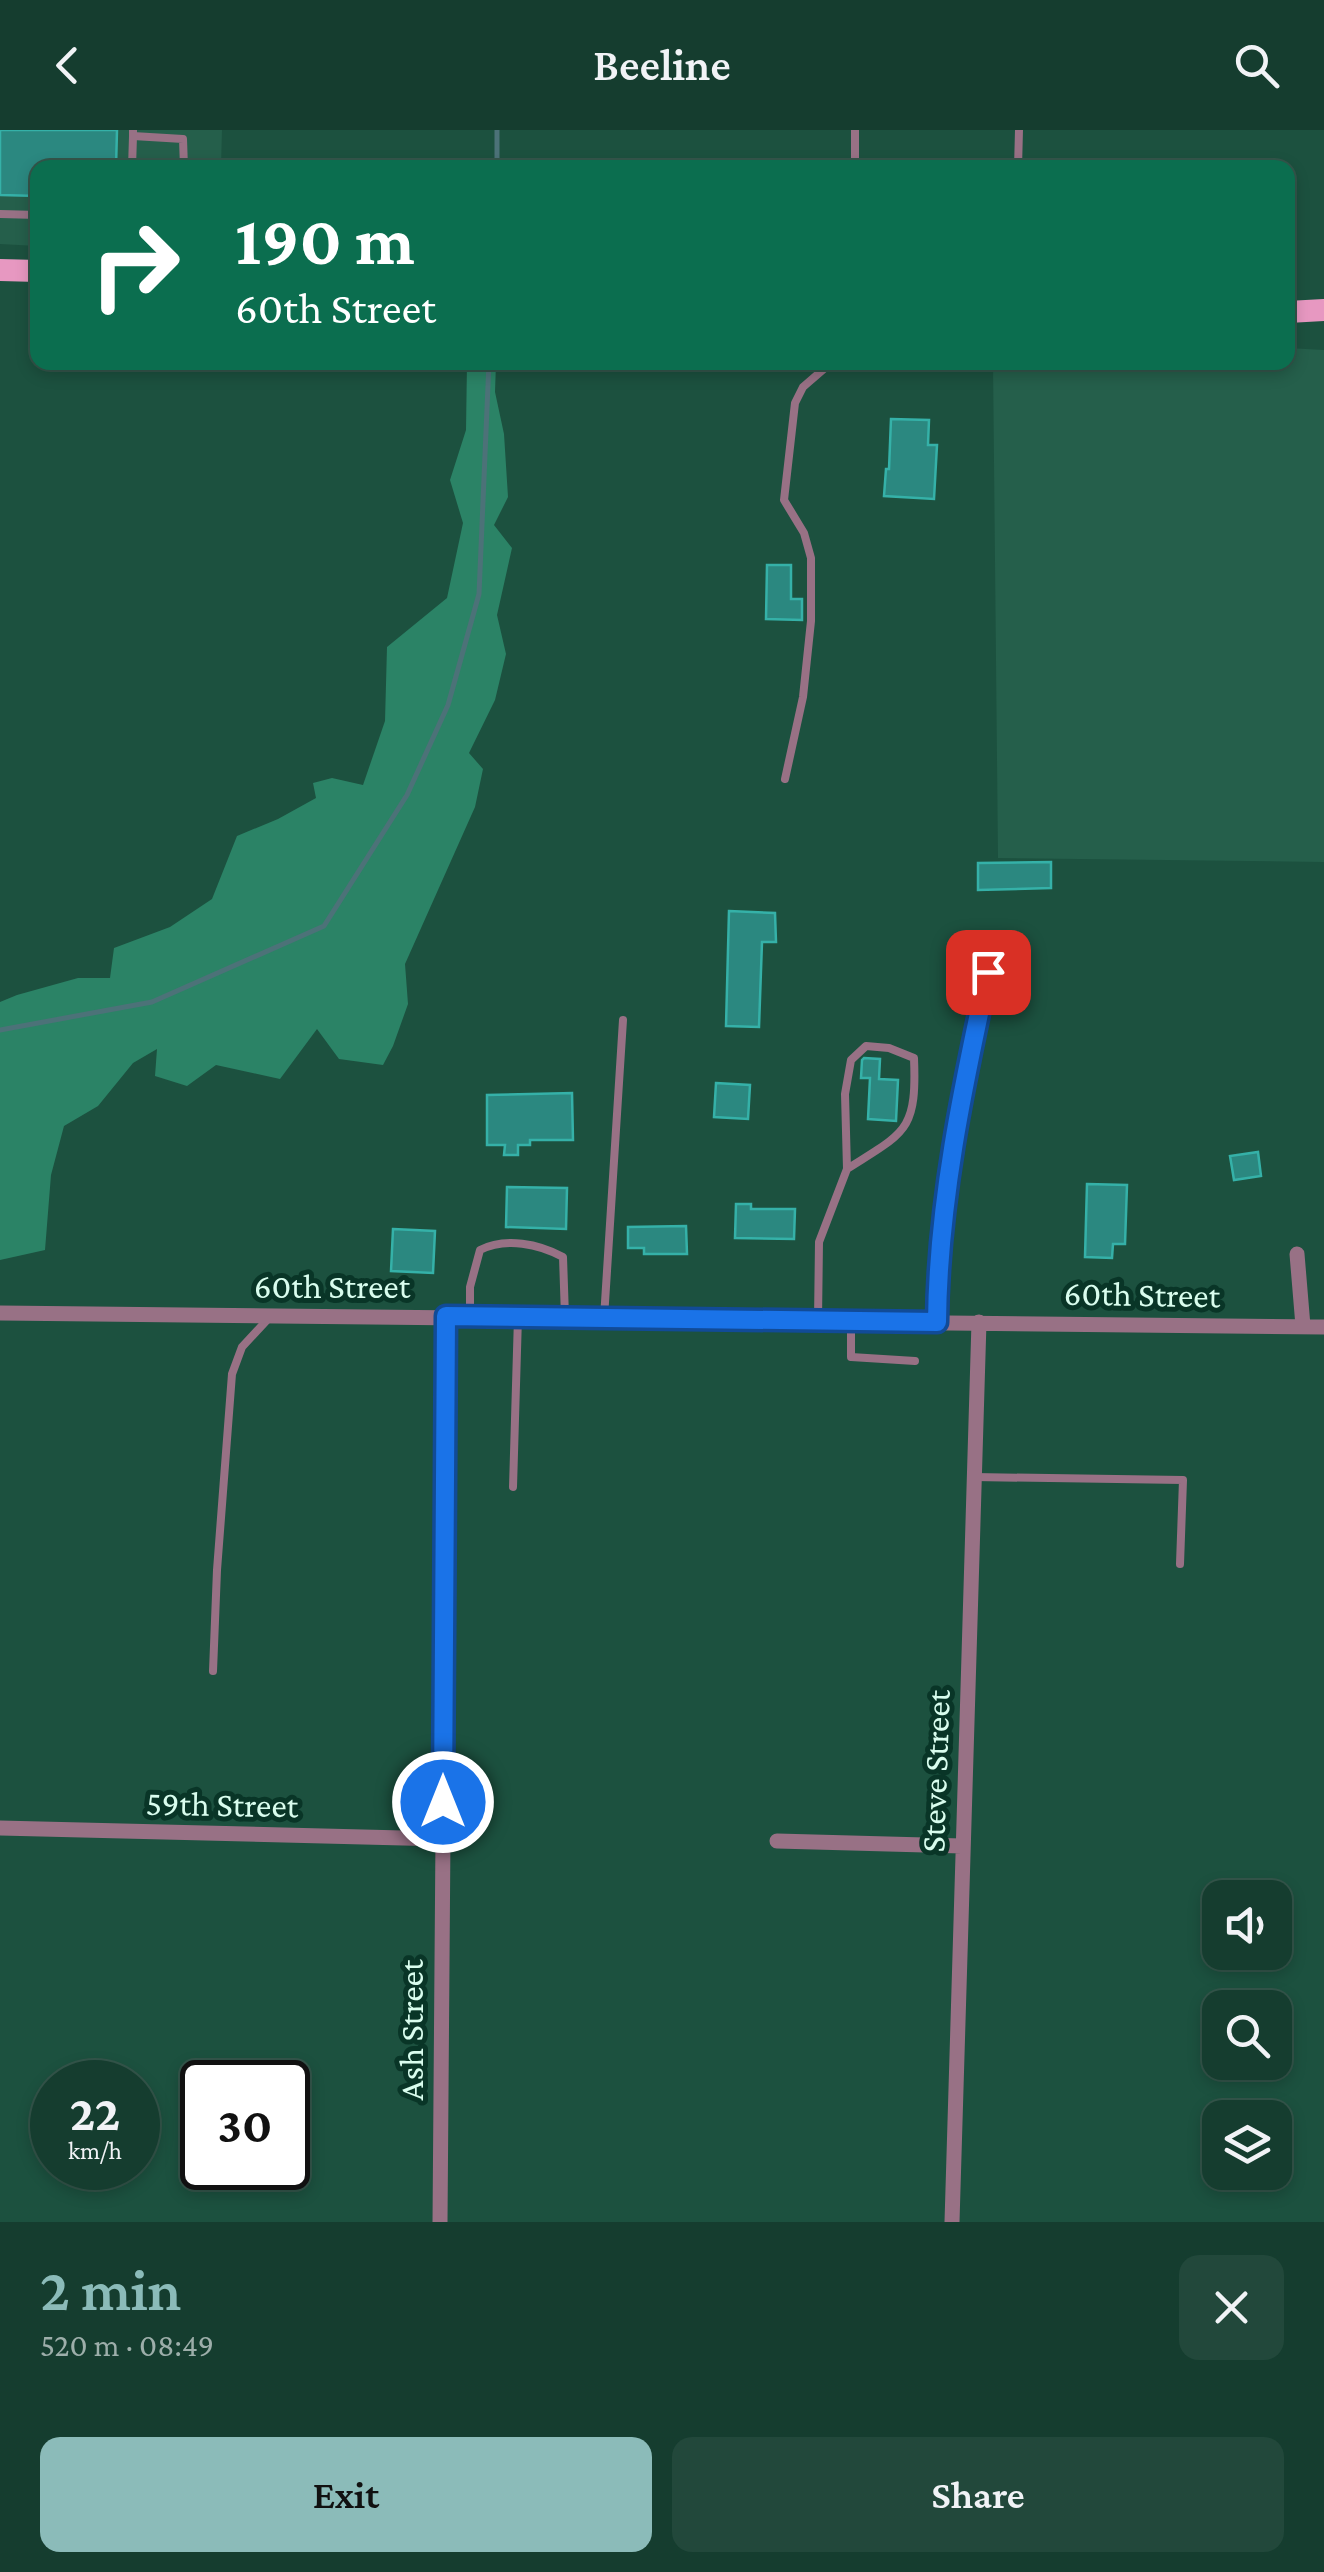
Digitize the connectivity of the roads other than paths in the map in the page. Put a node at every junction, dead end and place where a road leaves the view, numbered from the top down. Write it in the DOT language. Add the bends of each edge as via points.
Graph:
graph roads {
  1 [pos="855,130"];
  2 [pos="1019,130"];
  3 [pos="133,133"];
  4 [pos="132,160"];
  5 [pos="184,160"];
  6 [pos="855,160"];
  7 [pos="1018,160"];
  8 [pos="0,214"];
  9 [pos="30,215"];
  10 [pos="0,270"];
  11 [pos="30,271"];
  12 [pos="1324,310"];
  13 [pos="1295,312"];
  14 [pos="823,370"];
  15 [pos="785,779"];
  16 [pos="993,937"];
  17 [pos="623,1020"];
  18 [pos="847,1170"];
  19 [pos="1297,1254"];
  20 [pos="0,1313"];
  21 [pos="271,1315"];
  22 [pos="446,1316"];
  23 [pos="470,1317"];
  24 [pos="518,1317"];
  25 [pos="565,1318"];
  26 [pos="604,1318"];
  27 [pos="818,1320"];
  28 [pos="850,1320"];
  29 [pos="937,1322"];
  30 [pos="979,1322"];
  31 [pos="1303,1326"];
  32 [pos="1324,1327"];
  33 [pos="914,1361"];
  34 [pos="974,1477"];
  35 [pos="513,1487"];
  36 [pos="1180,1564"];
  37 [pos="214,1671"];
  38 [pos="0,1828"];
  39 [pos="443,1839"];
  40 [pos="777,1841"];
  41 [pos="962,1846"];
  42 [pos="440,2222"];
  43 [pos="952,2222"];
  1 -- 6 [label="lane"];
  2 -- 7 [label="lane"];
  3 -- 4 [label="lane"];
  3 -- 5 [label="lane" via="183,139"];
  8 -- 9 [label="lane"];
  10 -- 11 [label="main road"];
  12 -- 13 [label="main road"];
  14 -- 15 [label="lane" via="795,404 784,500 811,558 803,697"];
  16 -- 29 [label="lane" via="953,1156"];
  17 -- 26 [label="lane"];
  18 -- 18 [label="lane" via="844,1094 851,1060 866,1046 914,1058 910,1118 902,1132"];
  18 -- 27 [label="lane" via="819,1242"];
  19 -- 31 [label="street"];
  20 -- 21 [label="street, 60th Street"];
  21 -- 22 [label="street, 60th Street"];
  21 -- 37 [label="lane" via="242,1347 232,1374"];
  22 -- 23 [label="street, 60th Street"];
  22 -- 39 [label="street, Ash Street"];
  23 -- 24 [label="street, 60th Street"];
  23 -- 25 [label="lane" via="480,1250 494,1243 544,1247 564,1257"];
  24 -- 25 [label="street, 60th Street"];
  24 -- 35 [label="lane"];
  25 -- 26 [label="street, 60th Street"];
  26 -- 27 [label="street, 60th Street"];
  27 -- 28 [label="street, 60th Street"];
  28 -- 29 [label="street, 60th Street"];
  28 -- 33 [label="lane" via="850,1357"];
  29 -- 30 [label="street, 60th Street"];
  30 -- 31 [label="street, 60th Street"];
  30 -- 34 [label="street, Steve Street"];
  31 -- 32 [label="street, 60th Street"];
  34 -- 36 [label="lane" via="1184,1480"];
  34 -- 41 [label="street, Steve Street"];
  38 -- 39 [label="street, 59th Street"];
  39 -- 42 [label="street, Ash Street"];
  40 -- 41 [label="street"];
  41 -- 43 [label="street, Steve Street"];
}
